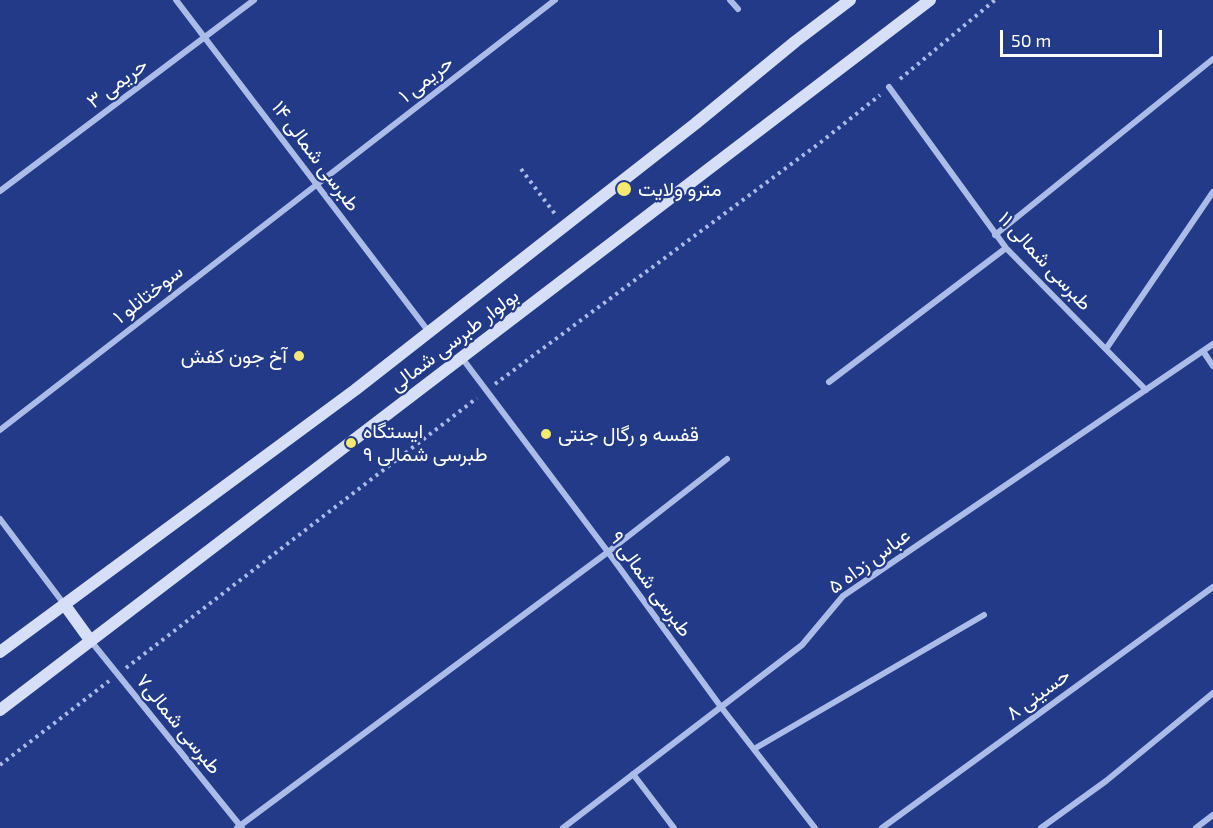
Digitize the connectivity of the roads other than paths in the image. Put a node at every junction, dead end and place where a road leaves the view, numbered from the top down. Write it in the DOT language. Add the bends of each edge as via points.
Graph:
graph roads {
  1 [pos="176,0"];
  2 [pos="254,0"];
  3 [pos="555,0"];
  4 [pos="730,0"];
  5 [pos="850,0"];
  6 [pos="930,0"];
  7 [pos="738,9"];
  8 [pos="205,38"];
  9 [pos="1213,59"];
  10 [pos="889,87"];
  11 [pos="317,184"];
  12 [pos="0,191"];
  13 [pos="1213,192"];
  14 [pos="995,235"];
  15 [pos="1006,248"];
  16 [pos="429,332"];
  17 [pos="1213,344"];
  18 [pos="1106,350"];
  19 [pos="1203,351"];
  20 [pos="462,358"];
  21 [pos="1213,366"];
  22 [pos="829,382"];
  23 [pos="1146,390"];
  24 [pos="0,430"];
  25 [pos="726,459"];
  26 [pos="0,519"];
  27 [pos="608,552"];
  28 [pos="1213,587"];
  29 [pos="64,604"];
  30 [pos="984,615"];
  31 [pos="90,640"];
  32 [pos="0,652"];
  33 [pos="1213,693"];
  34 [pos="721,707"];
  35 [pos="0,710"];
  36 [pos="754,749"];
  37 [pos="633,774"];
  38 [pos="1213,815"];
  39 [pos="240,827"];
  40 [pos="563,828"];
  41 [pos="674,828"];
  42 [pos="815,828"];
  43 [pos="882,828"];
  44 [pos="1041,828"];
  45 [pos="1196,828"];
  1 -- 8 [label="street, طبرسی شمالی ۱۴"];
  2 -- 8 [label="street, حریمی ۳"];
  3 -- 11 [label="street, حریمی ۱"];
  4 -- 7 [label="street"];
  5 -- 16 [label="main road, بولوار طبرسی شمالی"];
  6 -- 20 [label="main road, بولوار طبرسی شمالی"];
  8 -- 11 [label="street, طبرسی شمالی ۱۴"];
  8 -- 12 [label="street, حریمی ۳"];
  9 -- 14 [label="street"];
  10 -- 14 [label="street, طبرسی شمالی ۱۱"];
  11 -- 16 [label="street, طبرسی شمالی ۱۴"];
  11 -- 24 [label="street, سوختانلو ۱"];
  13 -- 18 [label="street"];
  14 -- 15 [label="street, طبرسی شمالی ۱۱"];
  15 -- 18 [label="street, طبرسی شمالی ۱۱"];
  15 -- 22 [label="street"];
  16 -- 29 [label="main road, بولوار طبرسی شمالی"];
  17 -- 19 [label="street, عباس زداه ۵"];
  18 -- 23 [label="street, طبرسی شمالی ۱۱"];
  19 -- 21 [label="street"];
  19 -- 23 [label="street, عباس زداه ۵"];
  20 -- 27 [label="street, طبرسی شمالی ۹"];
  20 -- 31 [label="main road, بولوار طبرسی شمالی"];
  23 -- 34 [label="street, عباس زداه ۵" via="843,596 802,645"];
  25 -- 27 [label="street"];
  26 -- 29 [label="street"];
  27 -- 34 [label="street, طبرسی شمالی ۹"];
  27 -- 39 [label="street"];
  28 -- 43 [label="street, حسینی ۸"];
  29 -- 31 [label="main road"];
  29 -- 32 [label="main road, بولوار طبرسی شمالی"];
  30 -- 36 [label="street"];
  31 -- 35 [label="main road, بولوار طبرسی شمالی"];
  31 -- 39 [label="street, طبرسی شمالی۷"];
  33 -- 44 [label="street" via="1106,781"];
  34 -- 36 [label="street, طبرسی شمالی ۹"];
  34 -- 37 [label="street, عباس زداه ۵"];
  36 -- 42 [label="street, طبرسی شمالی ۹"];
  37 -- 40 [label="street, عباس زداه ۵"];
  37 -- 41 [label="street"];
  38 -- 45 [label="street"];
}
